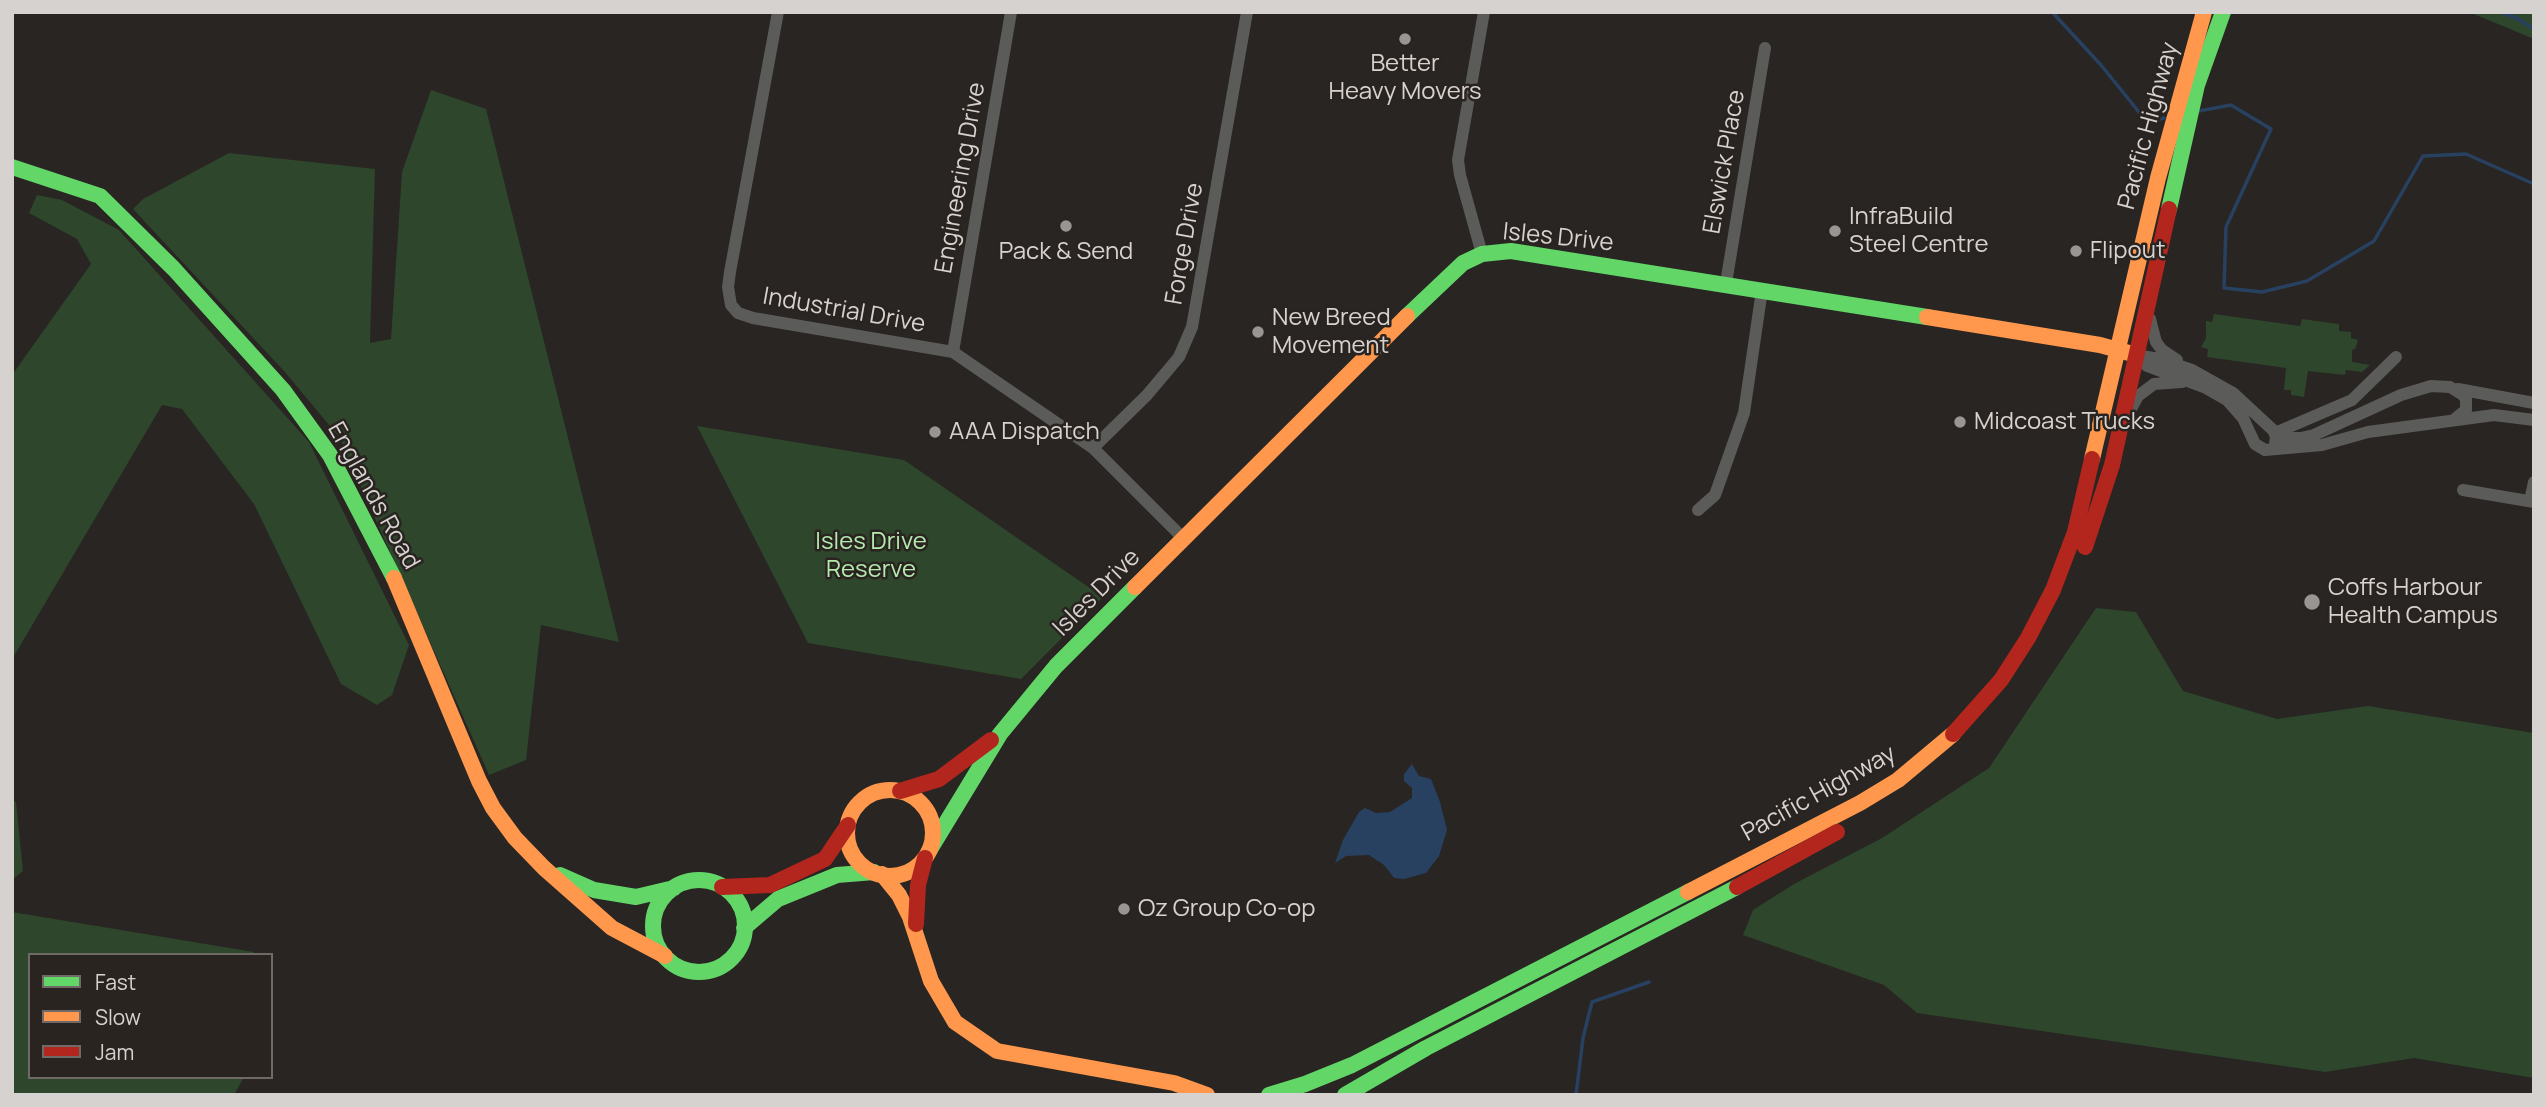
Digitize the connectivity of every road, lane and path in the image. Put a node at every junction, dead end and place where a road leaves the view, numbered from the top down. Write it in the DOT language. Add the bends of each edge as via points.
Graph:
graph roads {
  1 [pos="778,12"];
  2 [pos="1011,12"];
  3 [pos="1247,12"];
  4 [pos="1484,12"];
  5 [pos="2204,12"];
  6 [pos="2223,12"];
  7 [pos="1765,48"];
  8 [pos="2185,102"];
  9 [pos="12,167"];
  10 [pos="1482,254"];
  11 [pos="1726,283"];
  12 [pos="1762,290"];
  13 [pos="2148,307"];
  14 [pos="2118,349"];
  15 [pos="953,352"];
  16 [pos="2136,355"];
  17 [pos="2396,357"];
  18 [pos="2192,377"];
  19 [pos="2450,387"];
  20 [pos="2534,403"];
  21 [pos="2454,420"];
  22 [pos="2534,420"];
  23 [pos="2273,433"];
  24 [pos="2254,441"];
  25 [pos="2117,442"];
  26 [pos="1093,448"];
  27 [pos="2268,450"];
  28 [pos="2534,482"];
  29 [pos="2463,491"];
  30 [pos="2532,501"];
  31 [pos="1698,510"];
  32 [pos="1184,539"];
  33 [pos="1000,734"];
  34 [pos="900,791"];
  35 [pos="848,825"];
  36 [pos="927,854"];
  37 [pos="544,868"];
  38 [pos="878,873"];
  39 [pos="722,887"];
  40 [pos="674,888"];
  41 [pos="744,928"];
  42 [pos="917,938"];
  43 [pos="665,956"];
  44 [pos="1154,1080"];
  45 [pos="1182,1095"];
  46 [pos="1207,1095"];
  47 [pos="1269,1095"];
  48 [pos="1345,1095"];
  1 -- 15 [label="street, Industrial Drive" via="730,272 731,305 753,318"];
  2 -- 15 [label="street, Engineering Drive"];
  3 -- 26 [label="street, Forge Drive" via="1192,327 1179,358"];
  4 -- 10 [label="street" via="1458,160"];
  5 -- 8 [label="main road, Pacific Highway"];
  6 -- 8 [label="main road, Pacific Highway"];
  7 -- 11 [label="street, Elswick Place"];
  8 -- 13 [label="main road, Pacific Highway" via="2187,132"];
  8 -- 14 [label="main road, Pacific Highway" via="2170,130"];
  9 -- 37 [label="main road, Englands Road" via="100,196 174,269 283,390 330,454 391,571 478,781 515,838"];
  10 -- 11 [label="main road, Isles Drive" via="1520,252"];
  10 -- 32 [label="main road, Isles Drive" via="1448,276"];
  11 -- 12 [label="main road, Isles Drive"];
  12 -- 14 [label="main road, Isles Drive"];
  12 -- 31 [label="street" via="1744,413 1715,495"];
  13 -- 16 [label="main road, Pacific Highway"];
  13 -- 18 [label="street" via="2159,346"];
  14 -- 16 [label="main road, Isles Drive"];
  14 -- 47 [label="main road, Pacific Highway" via="2081,510 2053,590 2001,680 1933,752 1880,791 1801,834 1352,1065"];
  15 -- 26 [label="street, Industrial Drive"];
  16 -- 18 [label="street" via="2159,359"];
  16 -- 25 [label="main road, Pacific Highway"];
  17 -- 23 [label="street" via="2352,400"];
  18 -- 23 [label="street" via="2233,393"];
  18 -- 24 [label="street" via="2227,400"];
  18 -- 25 [label="street" via="2146,388"];
  19 -- 20 [label="street"];
  19 -- 21 [label="street" via="2466,399 2463,413"];
  19 -- 23 [label="street" via="2414,390 2307,438"];
  21 -- 22 [label="street" via="2503,415"];
  21 -- 27 [label="street" via="2368,432 2322,445"];
  23 -- 24 [label="street" via="2257,430"];
  23 -- 27 [label="street" via="2275,445"];
  24 -- 27 [label="street"];
  25 -- 48 [label="main road, Pacific Highway" via="2089,538 2044,639 2008,693 1926,776 1776,866"];
  26 -- 32 [label="street, Industrial Drive"];
  28 -- 30 [label="street"];
  29 -- 30 [label="street"];
  32 -- 33 [label="main road, Isles Drive" via="1056,666"];
  33 -- 34 [label="main road, Englands Road" via="939,779"];
  33 -- 36 [label="main road"];
  34 -- 35 [label="main road, Englands Road" via="883,790 867,797 854,809"];
  34 -- 36 [label="main road" via="927,810 933,835"];
  35 -- 38 [label="main road" via="851,850 860,863"];
  35 -- 39 [label="main road, Englands Road" via="825,859 770,885"];
  36 -- 38 [label="main road, Englands Road" via="906,872"];
  36 -- 42 [label="main road" via="917,897"];
  37 -- 40 [label="main road, Englands Road" via="594,890 636,897"];
  37 -- 43 [label="main road, Englands Road" via="612,928"];
  38 -- 41 [label="main road, Englands Road" via="837,875 778,899"];
  38 -- 42 [label="main road" via="899,895"];
  39 -- 40 [label="main road, Englands Road" via="699,880"];
  39 -- 41 [label="main road" via="739,904"];
  40 -- 43 [label="main road" via="661,900 653,924 656,942"];
  41 -- 43 [label="main road, Englands Road" via="737,951 718,967 685,970"];
  42 -- 44 [label="main road" via="930,981 955,1022 997,1051"];
  44 -- 45 [label="main road"];
  44 -- 46 [label="main road"];
}
